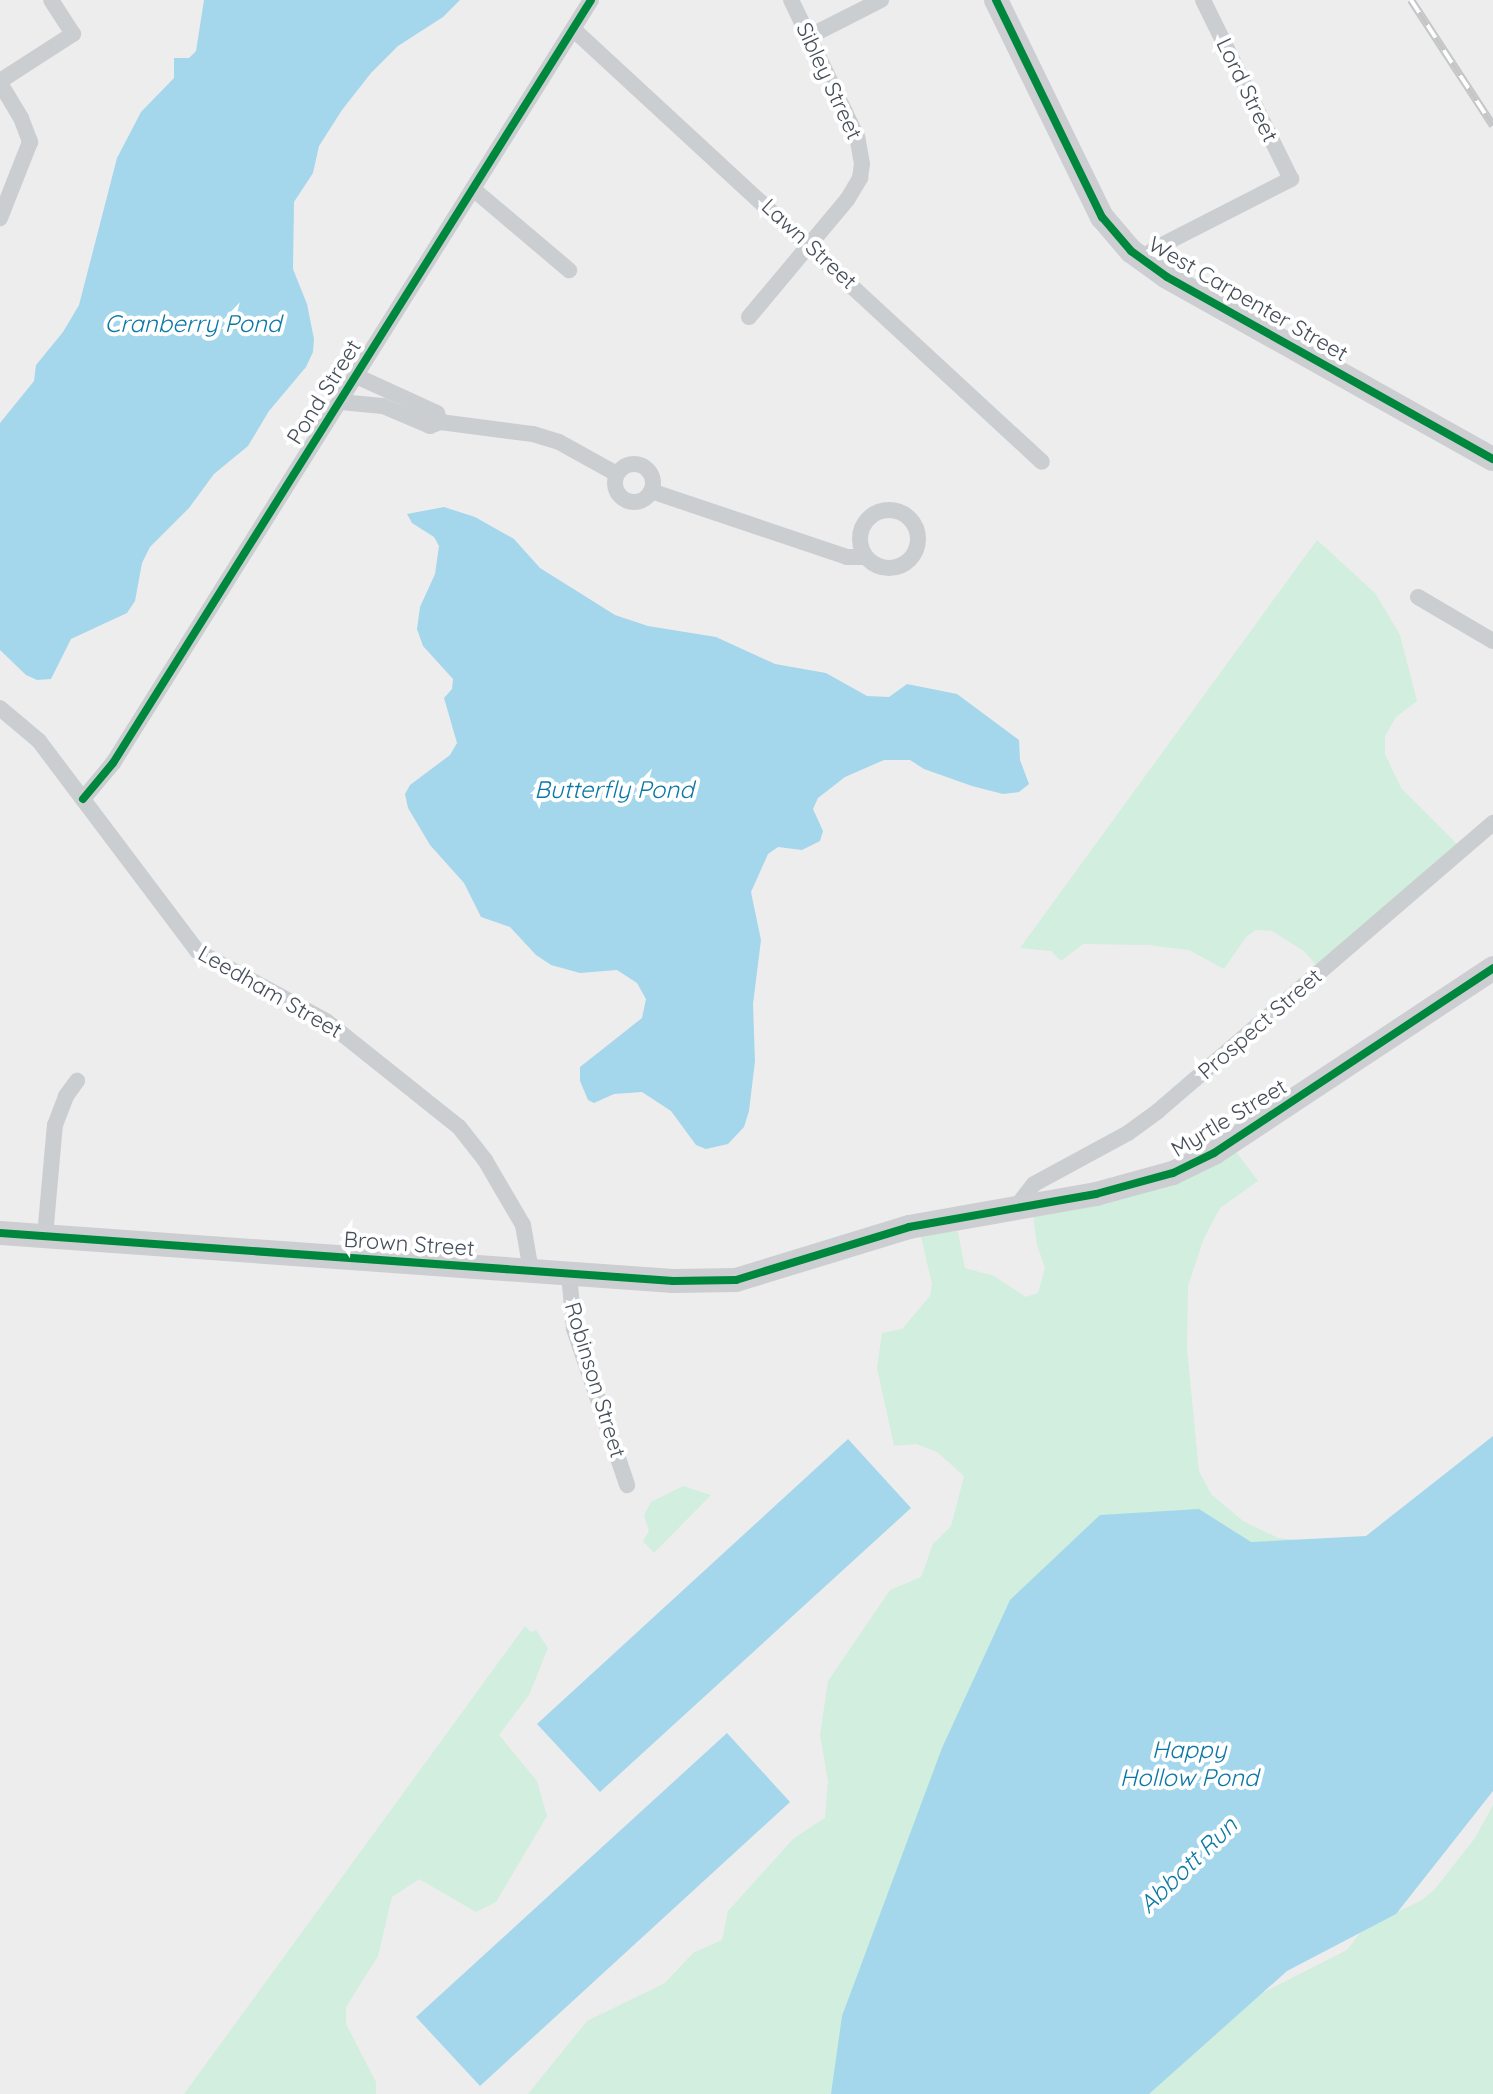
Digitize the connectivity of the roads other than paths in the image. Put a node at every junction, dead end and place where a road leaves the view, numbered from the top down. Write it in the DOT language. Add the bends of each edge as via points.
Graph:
graph roads {
  1 [pos="51,0"];
  2 [pos="591,0"];
  3 [pos="791,0"];
  4 [pos="881,0"];
  5 [pos="996,0"];
  6 [pos="1203,0"];
  7 [pos="573,29"];
  8 [pos="808,37"];
  9 [pos="0,82"];
  10 [pos="473,189"];
  11 [pos="0,218"];
  12 [pos="809,244"];
  13 [pos="1141,260"];
  14 [pos="569,270"];
  15 [pos="749,317"];
  16 [pos="356,376"];
  17 [pos="340,402"];
  18 [pos="440,422"];
  19 [pos="1493,459"];
  20 [pos="1042,462"];
  21 [pos="617,474"];
  22 [pos="651,491"];
  23 [pos="865,557"];
  24 [pos="1418,597"];
  25 [pos="1493,641"];
  26 [pos="0,708"];
  27 [pos="83,799"];
  28 [pos="1493,823"];
  29 [pos="1493,968"];
  30 [pos="77,1081"];
  31 [pos="1016,1207"];
  32 [pos="0,1233"];
  33 [pos="45,1236"];
  34 [pos="812,1258"];
  35 [pos="531,1271"];
  36 [pos="569,1274"];
  37 [pos="627,1485"];
  1 -- 9 [label="street" via="73,34"];
  2 -- 7 [label="street, Pond Street"];
  3 -- 8 [label="street, Sibley Street"];
  4 -- 8 [label="street"];
  5 -- 13 [label="street, West Carpenter Street" via="1102,217"];
  6 -- 13 [label="street, Lord Street" via="1291,179"];
  7 -- 10 [label="street, Pond Street"];
  7 -- 12 [label="street, Lawn Street"];
  8 -- 12 [label="street, Sibley Street" via="857,137 862,164 854,189"];
  9 -- 11 [label="street" via="30,142"];
  10 -- 14 [label="street"];
  10 -- 16 [label="street, Pond Street"];
  12 -- 15 [label="street, Sibley Street"];
  12 -- 20 [label="street, Lawn Street"];
  13 -- 19 [label="street, West Carpenter Street"];
  16 -- 17 [label="street, Pond Street"];
  16 -- 18 [label="street" via="437,413"];
  17 -- 18 [label="street" via="383,406 430,426"];
  17 -- 27 [label="street, Pond Street" via="113,763"];
  18 -- 21 [label="street" via="533,434"];
  21 -- 22 [label="street" via="626,465 645,468 652,478"];
  21 -- 22 [label="street" via="615,486 625,500 637,502"];
  22 -- 23 [label="street" via="847,557"];
  24 -- 25 [label="street"];
  26 -- 27 [label="street, Leedham Street" via="39,741"];
  27 -- 35 [label="street, Leedham Street" via="197,951 326,1021 459,1127 523,1225"];
  28 -- 31 [label="street, Prospect Street" via="1158,1111 1034,1184"];
  29 -- 31 [label="street, Myrtle Street" via="1194,1164 1123,1189"];
  30 -- 33 [label="street" via="55,1125"];
  31 -- 34 [label="street, Myrtle Street" via="909,1227"];
  32 -- 33 [label="street, Brown Street"];
  33 -- 35 [label="street, Brown Street"];
  34 -- 36 [label="street, Brown Street" via="721,1282"];
  35 -- 36 [label="street, Brown Street"];
  36 -- 37 [label="street, Robinson Street" via="574,1329"];
}
